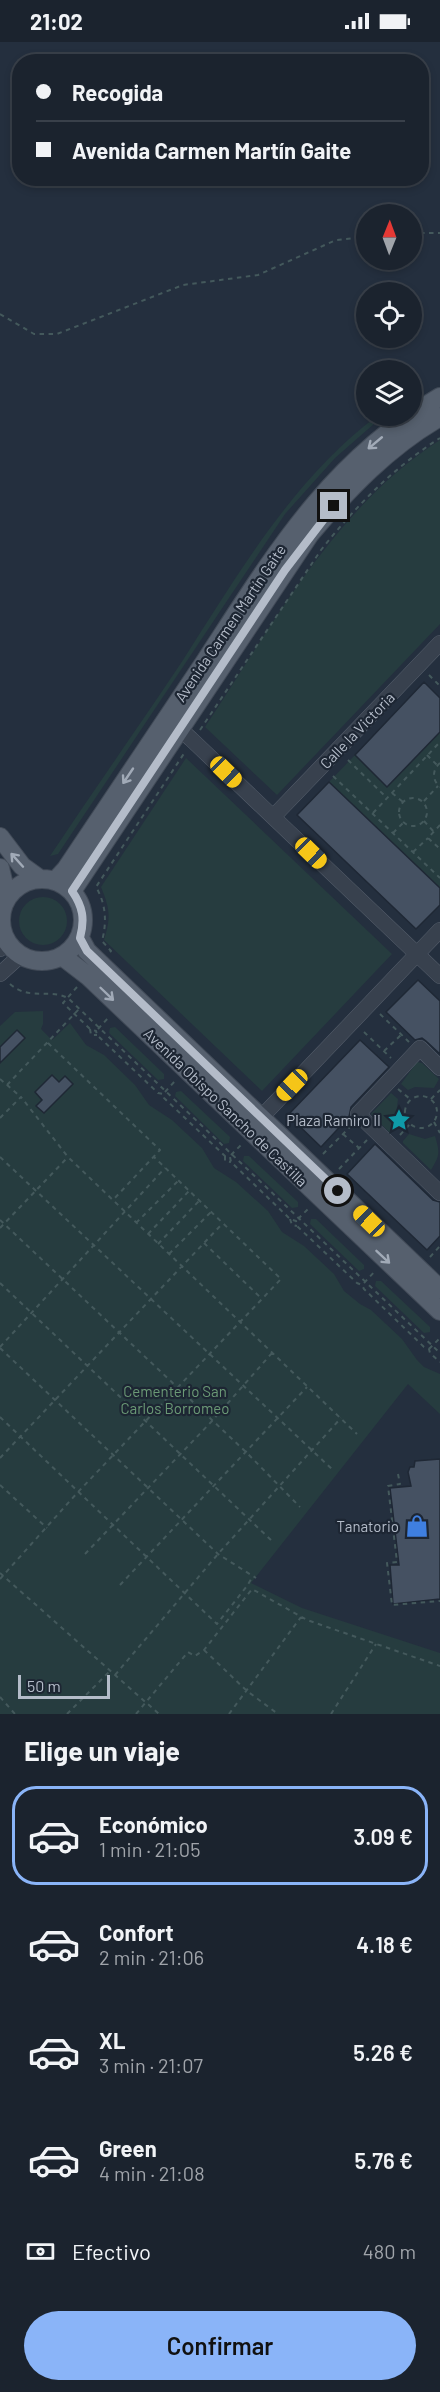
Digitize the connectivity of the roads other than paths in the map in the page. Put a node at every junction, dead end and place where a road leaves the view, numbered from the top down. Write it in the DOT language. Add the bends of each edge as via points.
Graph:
graph roads {
  1 [pos="440,398"];
  2 [pos="440,417"];
  3 [pos="440,643"];
  4 [pos="160,728"];
  5 [pos="188,732"];
  6 [pos="273,817"];
  7 [pos="0,837"];
  8 [pos="0,868"];
  9 [pos="47,880"];
  10 [pos="72,891"];
  11 [pos="7,898"];
  12 [pos="440,930"];
  13 [pos="80,938"];
  14 [pos="3,945"];
  15 [pos="21,955"];
  16 [pos="417,955"];
  17 [pos="62,956"];
  18 [pos="440,976"];
  19 [pos="4,977"];
  20 [pos="440,1068"];
  21 [pos="251,1130"];
  22 [pos="440,1193"];
  23 [pos="440,1289"];
  24 [pos="440,1311"];
  1 -- 4 [label="main road, Avenida Carmen Martín Gaite, one-way" via="375,442 299,521"];
  2 -- 5 [label="main road, Avenida Carmen Martín Gaite" via="363,476 316,527 285,570"];
  3 -- 6 [label="street, Calle la Victoria"];
  4 -- 5 [label="street" via="172,726"];
  4 -- 9 [label="main road, Avenida Carmen Martín Gaite, one-way" via="66,869"];
  5 -- 6 [label="street"];
  5 -- 10 [label="main road, Avenida Carmen Martín Gaite"];
  6 -- 16 [label="street"];
  9 -- 7 [label="main road, one-way" via="21,866"];
  8 -- 11 [label="main road"];
  9 -- 10 [label="main road"];
  9 -- 11 [label="main road" via="21,885"];
  10 -- 13 [label="main road" via="83,913"];
  11 -- 14 [label="main road" via="1,915"];
  12 -- 16 [label="street"];
  13 -- 17 [label="main road"];
  13 -- 21 [label="main road, Avenida Obispo Sancho de Castilla" via="87,951"];
  14 -- 15 [label="main road"];
  15 -- 17 [label="main road" via="41,961"];
  15 -- 19 [label="street"];
  16 -- 18 [label="street"];
  16 -- 21 [label="street"];
  17 -- 21 [label="main road, Avenida Obispo Sancho de Castilla, one-way"];
  20 -- 22 [label="street" via="420,1048 358,1114"];
  21 -- 23 [label="main road, Avenida Obispo Sancho de Castilla"];
  21 -- 24 [label="main road, Avenida Obispo Sancho de Castilla, one-way"];
}
